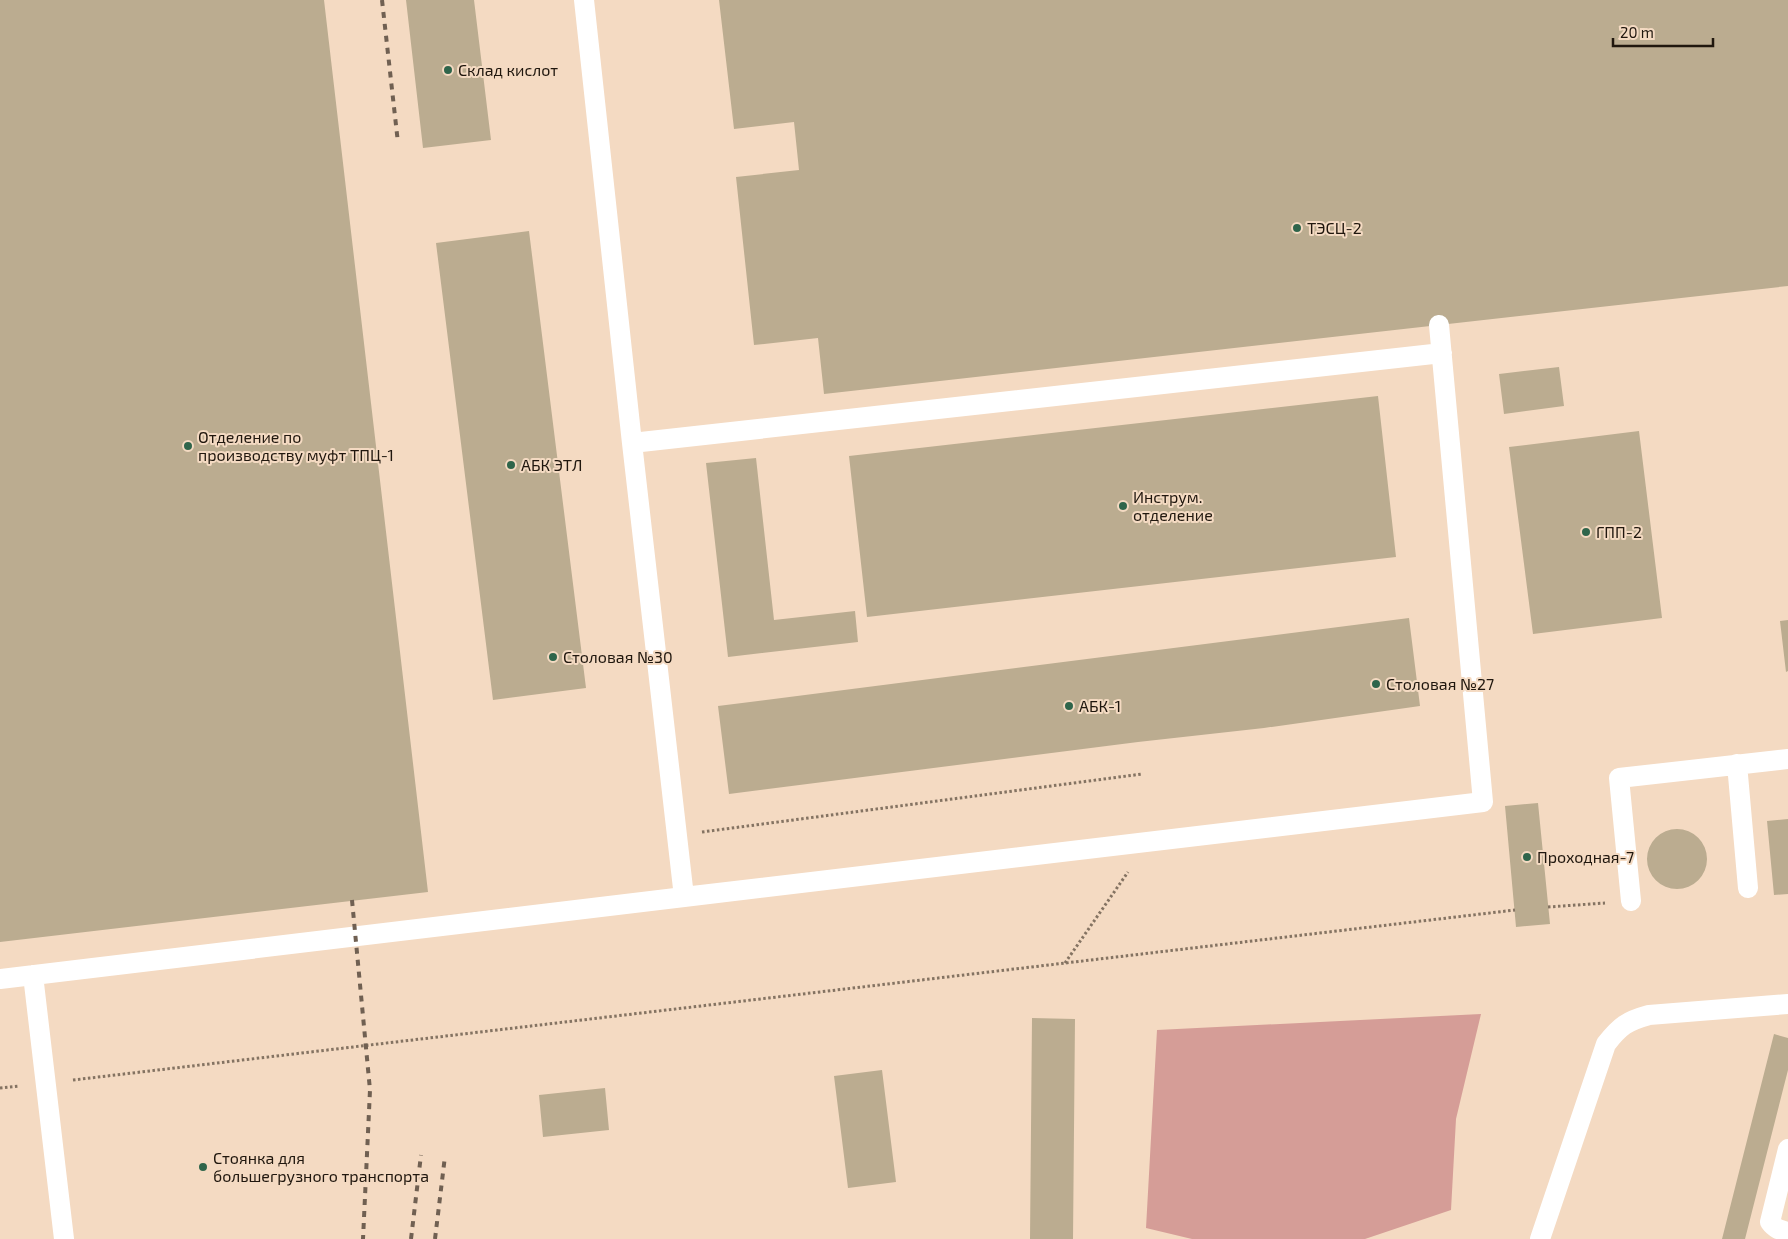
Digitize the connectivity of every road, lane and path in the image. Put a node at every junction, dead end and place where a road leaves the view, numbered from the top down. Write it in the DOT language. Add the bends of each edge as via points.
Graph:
graph roads {
  1 [pos="584,0"];
  2 [pos="1439,325"];
  3 [pos="1442,353"];
  4 [pos="632,443"];
  5 [pos="1788,759"];
  6 [pos="1737,764"];
  7 [pos="1142,774"];
  8 [pos="677,835"];
  9 [pos="1149,842"];
  10 [pos="1748,888"];
  11 [pos="684,897"];
  12 [pos="1631,901"];
  13 [pos="1548,907"];
  14 [pos="1515,910"];
  15 [pos="1064,964"];
  16 [pos="33,975"];
  17 [pos="0,979"];
  18 [pos="1788,1004"];
  19 [pos="68,1080"];
  20 [pos="20,1086"];
  21 [pos="0,1088"];
  22 [pos="1788,1149"];
  23 [pos="1788,1232"];
  24 [pos="64,1239"];
  25 [pos="1540,1239"];
  1 -- 4 [label="lane"];
  2 -- 3 [label="lane"];
  3 -- 4 [label="lane"];
  3 -- 9 [label="lane" via="1483,802"];
  4 -- 8 [label="lane"];
  5 -- 6 [label="lane"];
  6 -- 10 [label="lane"];
  6 -- 12 [label="lane" via="1619,778"];
  7 -- 8 [label="path"];
  8 -- 11 [label="lane"];
  9 -- 11 [label="lane"];
  9 -- 15 [label="path"];
  11 -- 16 [label="lane"];
  12 -- 13 [label="path"];
  14 -- 15 [label="path"];
  15 -- 19 [label="path"];
  16 -- 17 [label="lane"];
  16 -- 24 [label="lane"];
  18 -- 25 [label="lane" via="1649,1015 1631,1020 1617,1030 1606,1044"];
  20 -- 21 [label="path"];
  22 -- 23 [label="lane" via="1770,1222"];
}
